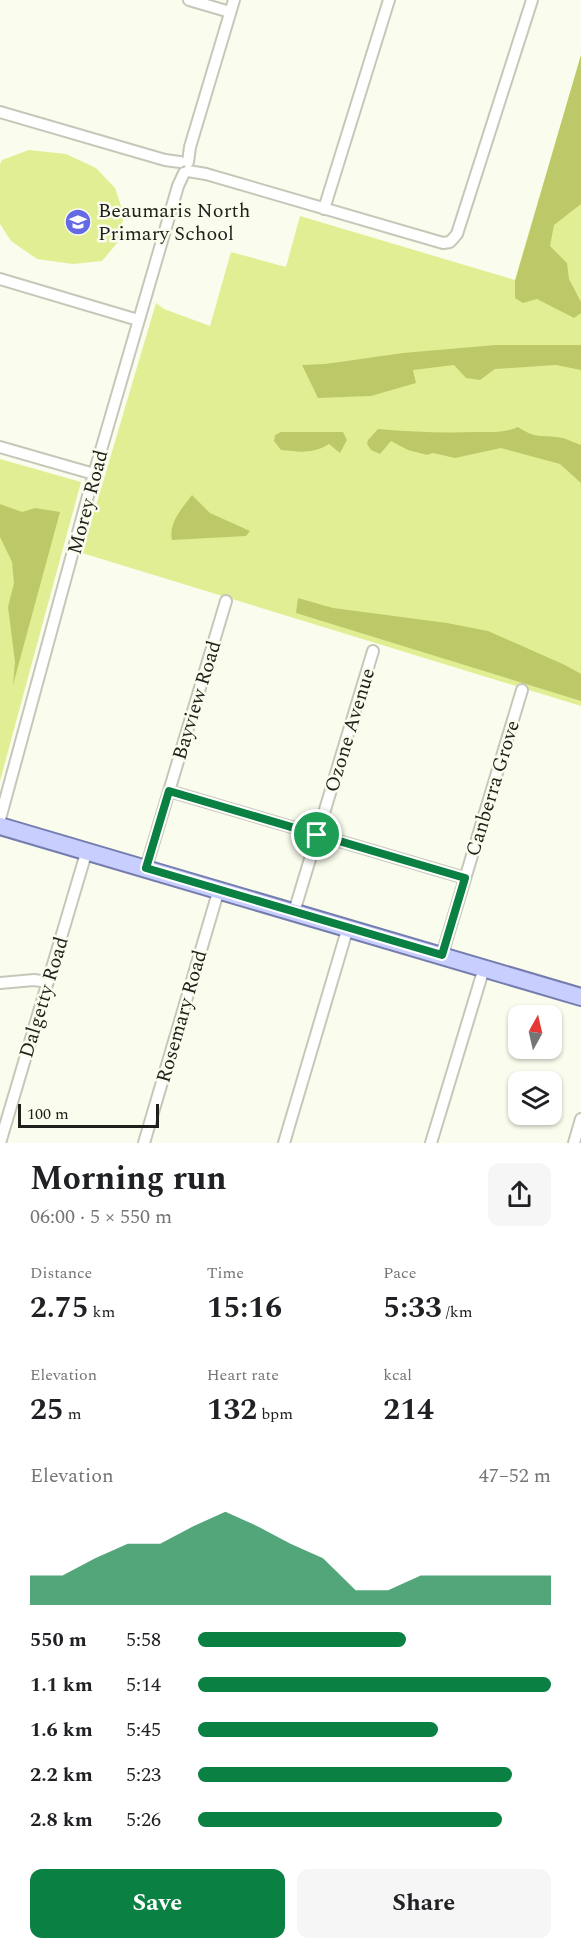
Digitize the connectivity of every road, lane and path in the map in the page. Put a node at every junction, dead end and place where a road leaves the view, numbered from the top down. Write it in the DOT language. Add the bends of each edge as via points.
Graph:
graph roads {
  1 [pos="189,0"];
  2 [pos="234,0"];
  3 [pos="389,0"];
  4 [pos="532,0"];
  5 [pos="230,12"];
  6 [pos="0,112"];
  7 [pos="184,167"];
  8 [pos="324,209"];
  9 [pos="0,279"];
  10 [pos="138,320"];
  11 [pos="0,447"];
  12 [pos="94,474"];
  13 [pos="226,601"];
  14 [pos="373,651"];
  15 [pos="522,690"];
  16 [pos="169,791"];
  17 [pos="0,819"];
  18 [pos="0,826"];
  19 [pos="317,835"];
  20 [pos="87,850"];
  21 [pos="146,868"];
  22 [pos="465,878"];
  23 [pos="219,889"];
  24 [pos="294,912"];
  25 [pos="348,927"];
  26 [pos="442,955"];
  27 [pos="484,968"];
  28 [pos="48,982"];
  29 [pos="0,983"];
  30 [pos="580,992"];
  31 [pos="581,1119"];
  32 [pos="0,1143"];
  33 [pos="144,1143"];
  34 [pos="284,1143"];
  35 [pos="431,1143"];
  36 [pos="574,1143"];
  1 -- 5 [label="street"];
  2 -- 5 [label="street, Morey Road"];
  3 -- 8 [label="street"];
  4 -- 8 [label="street" via="456,234 450,242"];
  5 -- 7 [label="street, Morey Road"];
  6 -- 7 [label="street"];
  7 -- 8 [label="street"];
  7 -- 10 [label="street, Morey Road"];
  9 -- 10 [label="street"];
  10 -- 12 [label="street, Morey Road"];
  11 -- 12 [label="street"];
  12 -- 17 [label="street, Morey Road"];
  13 -- 16 [label="street, Bayview Road"];
  14 -- 19 [label="street, Ozone Avenue"];
  15 -- 22 [label="street, Canberra Grove"];
  16 -- 19 [label="street"];
  16 -- 21 [label="street, Bayview Road"];
  18 -- 20 [label="main road"];
  19 -- 22 [label="street"];
  19 -- 24 [label="street, Ozone Avenue"];
  20 -- 21 [label="main road"];
  20 -- 28 [label="street, Dalgetty Road"];
  21 -- 23 [label="main road"];
  22 -- 26 [label="street, Canberra Grove"];
  23 -- 24 [label="main road"];
  23 -- 33 [label="street, Rosemary Road"];
  24 -- 25 [label="main road"];
  25 -- 26 [label="main road"];
  25 -- 34 [label="street"];
  26 -- 27 [label="main road"];
  27 -- 30 [label="main road"];
  27 -- 35 [label="street"];
  28 -- 29 [label="street"];
  28 -- 32 [label="street, Dalgetty Road"];
  31 -- 36 [label="street"];
}
